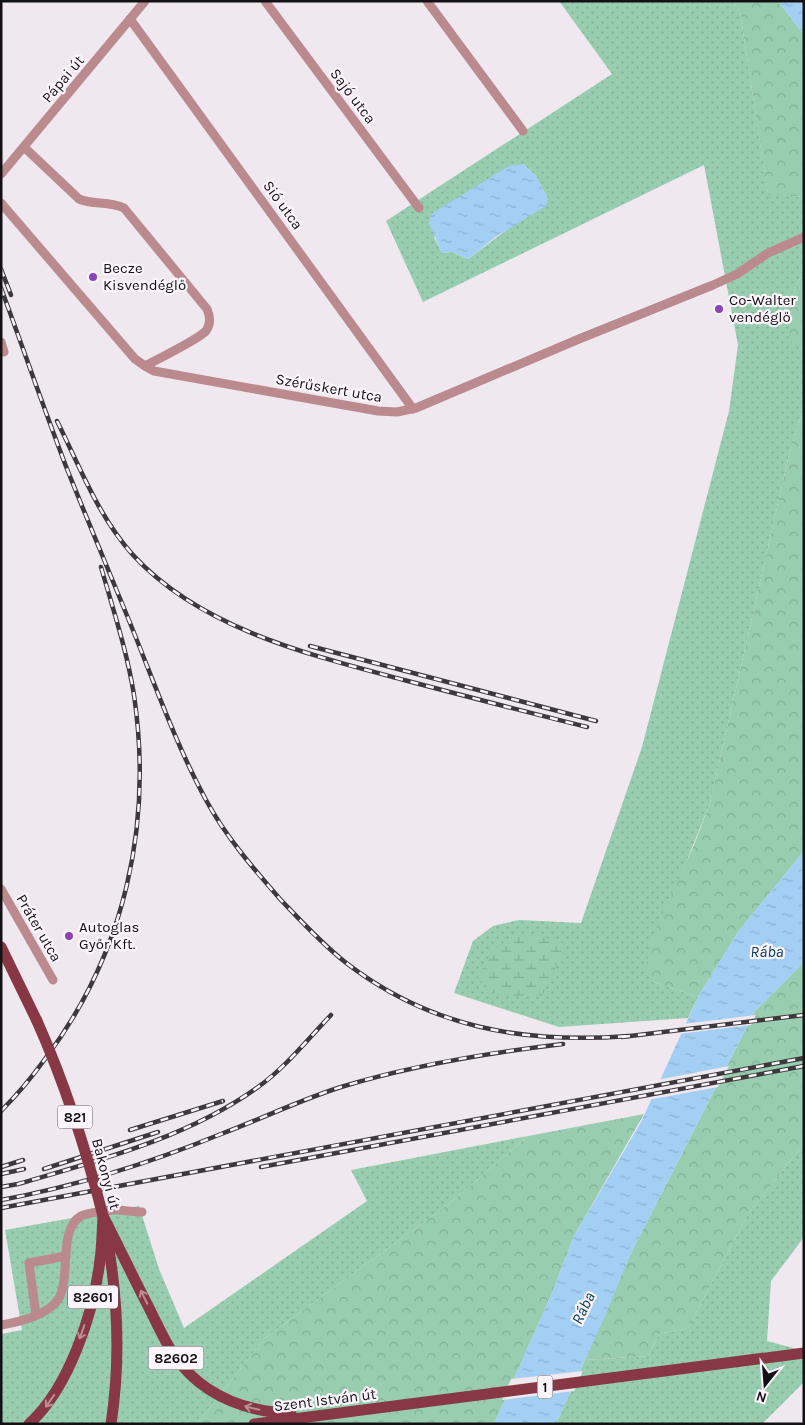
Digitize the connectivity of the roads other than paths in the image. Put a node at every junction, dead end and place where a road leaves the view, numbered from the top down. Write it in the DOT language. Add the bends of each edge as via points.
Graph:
graph roads {
  1 [pos="145,1"];
  2 [pos="265,1"];
  3 [pos="426,1"];
  4 [pos="130,19"];
  5 [pos="523,132"];
  6 [pos="24,147"];
  7 [pos="1,174"];
  8 [pos="1,203"];
  9 [pos="419,208"];
  10 [pos="804,237"];
  11 [pos="144,366"];
  12 [pos="413,409"];
  13 [pos="1,889"];
  14 [pos="1,947"];
  15 [pos="53,980"];
  16 [pos="142,1212"];
  17 [pos="103,1216"];
  18 [pos="66,1256"];
  19 [pos="36,1315"];
  20 [pos="1,1325"];
  21 [pos="804,1353"];
  22 [pos="318,1416"];
  23 [pos="112,1420"];
  24 [pos="29,1424"];
  25 [pos="254,1424"];
  1 -- 4 [label="street, Pápai út"];
  2 -- 9 [label="street, Sajó utca"];
  3 -- 5 [label="street"];
  4 -- 6 [label="street, Pápai út"];
  4 -- 12 [label="street, Sió utca"];
  6 -- 7 [label="street, Pápai út"];
  6 -- 11 [label="street" via="79,199 124,208 207,309 210,318 207,330"];
  8 -- 11 [label="street, Szérűskert utca"];
  10 -- 12 [label="street, Szérűskert utca" via="768,253 737,274 713,285"];
  11 -- 12 [label="street, Szérűskert utca" via="378,412"];
  13 -- 15 [label="street, Práter utca"];
  14 -- 17 [label="main road, Bakonyi út / 821, bridge" via="56,1063"];
  16 -- 18 [label="street" via="117,1210 82,1216 72,1224"];
  22 -- 17 [label="main road, 82602, one-way" via="272,1413 245,1406 220,1397 198,1383 181,1365 165,1340"];
  17 -- 23 [label="main road, Bakonyi út / 821" via="113,1269 118,1328"];
  17 -- 24 [label="main road, 82601, one-way" via="96,1283 78,1343 60,1387"];
  18 -- 19 [label="street" via="64,1284 58,1299"];
  18 -- 19 [label="street" via="30,1263"];
  19 -- 20 [label="street"];
  21 -- 22 [label="main road, Szent István út / 1"];
  22 -- 25 [label="main road, Szent István út / 1"];
}
